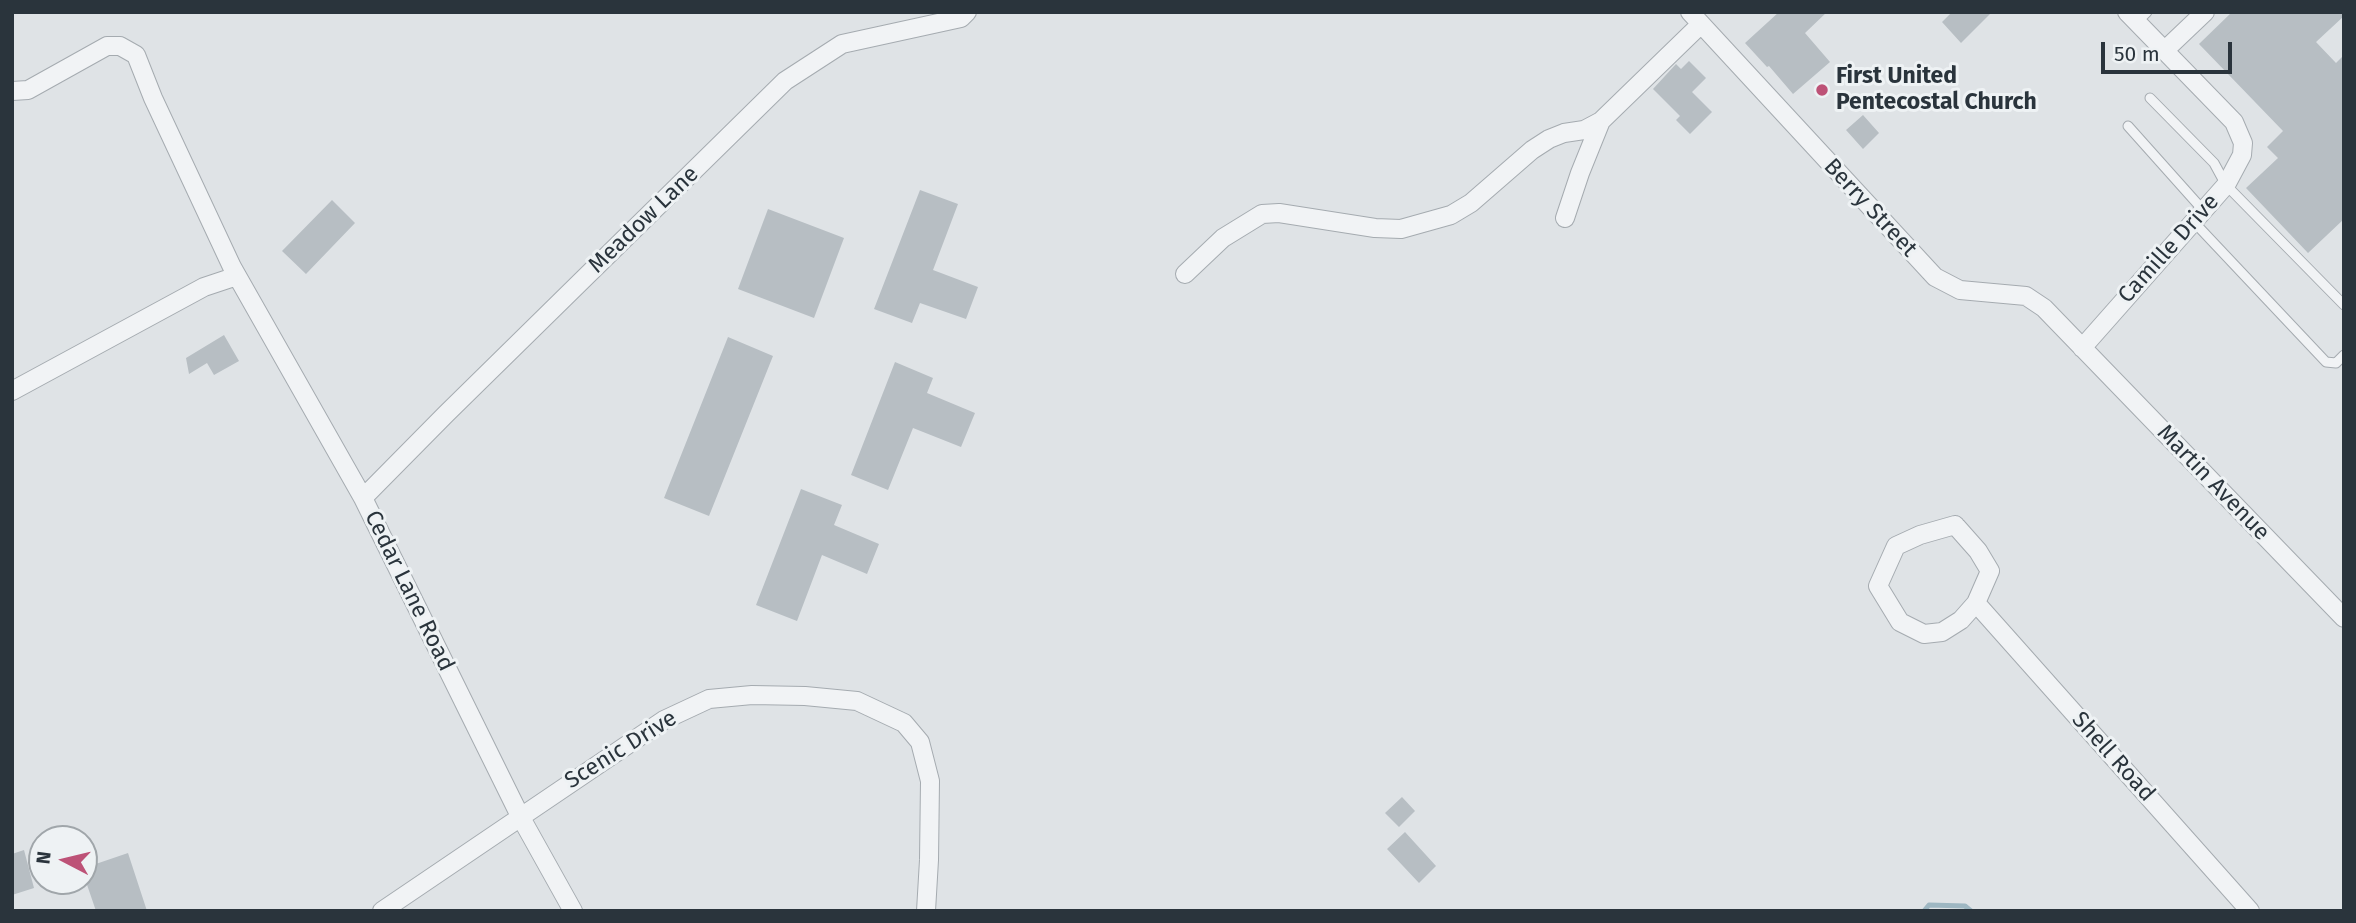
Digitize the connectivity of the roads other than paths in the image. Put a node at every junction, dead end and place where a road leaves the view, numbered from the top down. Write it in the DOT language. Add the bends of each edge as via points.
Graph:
graph roads {
  1 [pos="967,12"];
  2 [pos="2205,12"];
  3 [pos="2137,16"];
  4 [pos="1695,18"];
  5 [pos="2164,51"];
  6 [pos="12,91"];
  7 [pos="2150,98"];
  8 [pos="1601,121"];
  9 [pos="2128,126"];
  10 [pos="2226,185"];
  11 [pos="2198,215"];
  12 [pos="1565,218"];
  13 [pos="1185,274"];
  14 [pos="237,276"];
  15 [pos="2344,304"];
  16 [pos="2082,348"];
  17 [pos="2344,355"];
  18 [pos="12,391"];
  19 [pos="363,498"];
  20 [pos="1976,603"];
  21 [pos="2344,618"];
  22 [pos="520,816"];
  23 [pos="382,911"];
  24 [pos="573,911"];
  25 [pos="926,911"];
  26 [pos="2250,911"];
  1 -- 19 [label="street, Meadow Lane" via="961,18 842,44 785,81"];
  2 -- 5 [label="street"];
  3 -- 5 [label="street"];
  4 -- 8 [label="street"];
  4 -- 16 [label="street, Berry Street" via="1935,277 1960,290 2026,296"];
  5 -- 10 [label="street, Camille Drive" via="2234,122 2243,143 2242,155"];
  6 -- 14 [label="street, Cedar Lane Road" via="28,90 107,46 120,46 136,55"];
  7 -- 10 [label="lane" via="2214,163"];
  8 -- 12 [label="street"];
  8 -- 13 [label="street" via="1549,139 1451,215 1401,229 1262,214 1223,238"];
  9 -- 11 [label="lane"];
  10 -- 11 [label="street, Camille Drive"];
  10 -- 15 [label="lane"];
  11 -- 16 [label="street, Camille Drive"];
  11 -- 17 [label="lane" via="2326,362 2336,363"];
  14 -- 18 [label="street" via="204,287"];
  14 -- 19 [label="street, Cedar Lane Road"];
  16 -- 21 [label="street, Martin Avenue"];
  19 -- 22 [label="street, Cedar Lane Road"];
  20 -- 20 [label="street" via="1990,572 1955,525 1896,546 1878,586 1900,622 1924,634 1942,632"];
  20 -- 26 [label="street, Shell Road"];
  22 -- 23 [label="street, Scenic Drive"];
  22 -- 24 [label="street, Cedar Lane Road"];
  22 -- 25 [label="street, Scenic Drive" via="664,720 709,699 752,695 857,701 904,723 920,742 930,781"];
}
